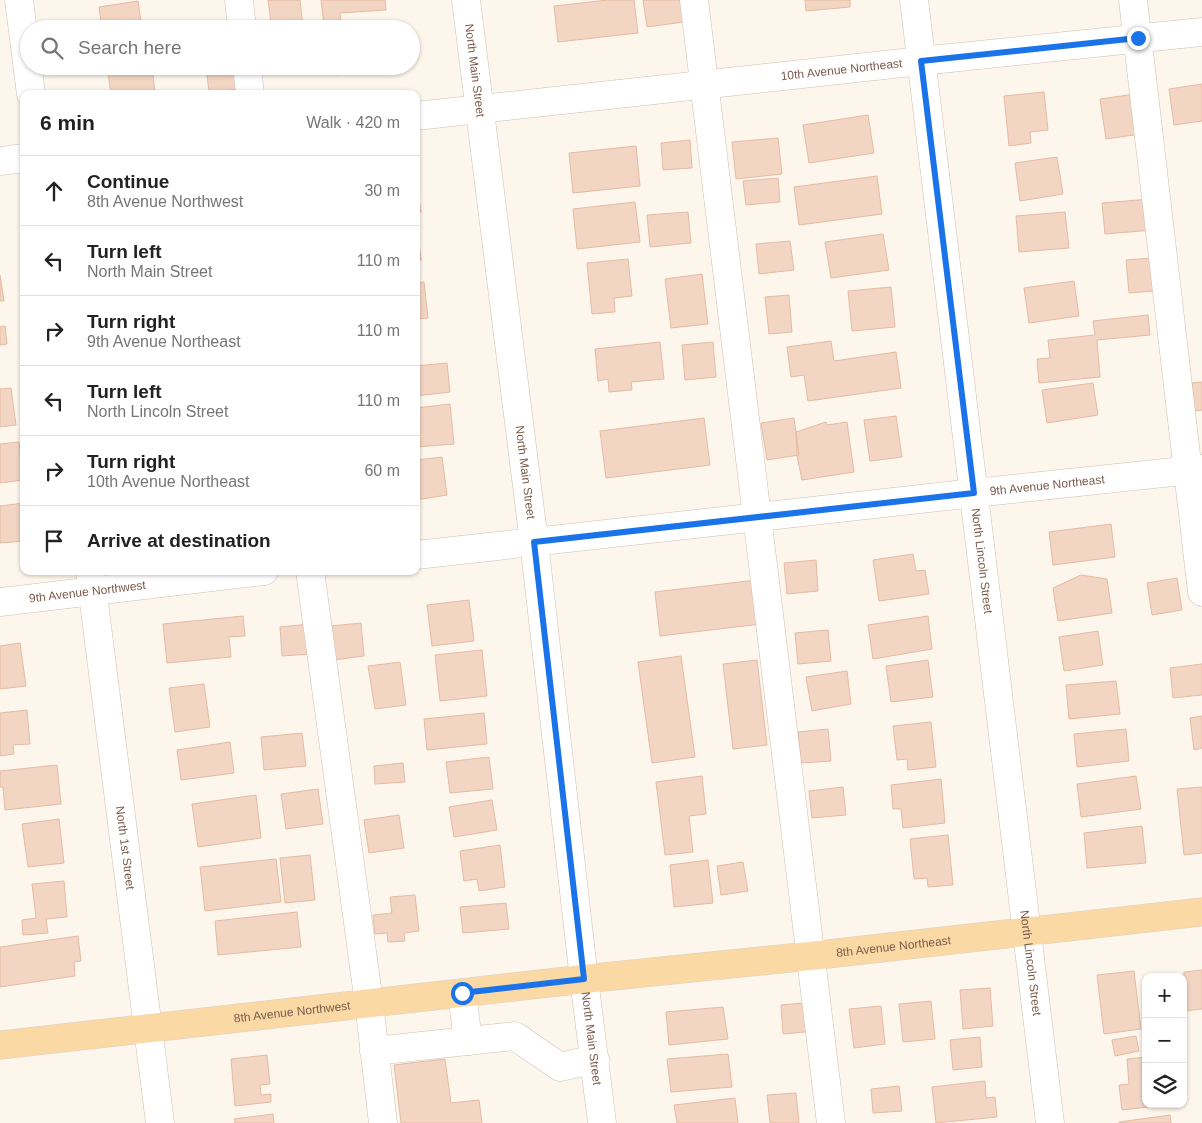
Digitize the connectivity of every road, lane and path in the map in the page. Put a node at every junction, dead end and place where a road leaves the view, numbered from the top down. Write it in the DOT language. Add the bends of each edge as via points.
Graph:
graph roads {
  1 [pos="20,0"];
  2 [pos="239,0"];
  3 [pos="466,0"];
  4 [pos="694,0"];
  5 [pos="914,0"];
  6 [pos="1133,0"];
  7 [pos="22,20"];
  8 [pos="241,20"];
  9 [pos="1202,32"];
  10 [pos="1138,38"];
  11 [pos="921,61"];
  12 [pos="29,75"];
  13 [pos="248,75"];
  14 [pos="704,85"];
  15 [pos="31,90"];
  16 [pos="250,90"];
  17 [pos="480,110"];
  18 [pos="420,116"];
  19 [pos="20,158"];
  20 [pos="0,161"];
  21 [pos="1195,470"];
  22 [pos="974,493"];
  23 [pos="758,517"];
  24 [pos="534,542"];
  25 [pos="420,555"];
  26 [pos="195,575"];
  27 [pos="311,575"];
  28 [pos="91,581"];
  29 [pos="1202,592"];
  30 [pos="0,602"];
  31 [pos="1202,912"];
  32 [pos="1026,932"];
  33 [pos="810,956"];
  34 [pos="584,979"];
  35 [pos="462,993"];
  36 [pos="369,1003"];
  37 [pos="149,1028"];
  38 [pos="468,1041"];
  39 [pos="0,1045"];
  40 [pos="374,1051"];
  41 [pos="595,1059"];
  42 [pos="160,1123"];
  43 [pos="383,1123"];
  44 [pos="602,1123"];
  45 [pos="831,1123"];
  46 [pos="1050,1123"];
  1 -- 7 [label="street"];
  2 -- 8 [label="street"];
  3 -- 17 [label="street, North Main Street"];
  4 -- 14 [label="street"];
  5 -- 11 [label="street, North Lincoln Street"];
  6 -- 10 [label="street"];
  9 -- 10 [label="street, 10th Avenue Northeast"];
  10 -- 11 [label="street, 10th Avenue Northeast"];
  10 -- 21 [label="street"];
  11 -- 14 [label="street, 10th Avenue Northeast"];
  11 -- 22 [label="street, North Lincoln Street"];
  12 -- 15 [label="street"];
  13 -- 16 [label="street"];
  14 -- 17 [label="street, 10th Avenue Northeast"];
  14 -- 23 [label="street"];
  17 -- 18 [label="street, 10th Avenue Northeast"];
  17 -- 24 [label="street, North Main Street"];
  19 -- 20 [label="street"];
  21 -- 22 [label="street, 9th Avenue Northeast"];
  21 -- 29 [label="street"];
  22 -- 23 [label="street, 9th Avenue Northeast"];
  22 -- 32 [label="street, North Lincoln Street"];
  23 -- 24 [label="street, 9th Avenue Northeast"];
  23 -- 33 [label="street"];
  24 -- 25 [label="street"];
  24 -- 34 [label="street, North Main Street"];
  26 -- 28 [label="street, 9th Avenue Northwest"];
  27 -- 36 [label="street"];
  28 -- 30 [label="street, 9th Avenue Northwest"];
  28 -- 37 [label="street, North 1st Street"];
  31 -- 32 [label="main road, 8th Avenue Northeast"];
  32 -- 33 [label="main road, 8th Avenue Northeast"];
  32 -- 46 [label="street, North Lincoln Street"];
  33 -- 34 [label="main road, 8th Avenue Northeast"];
  33 -- 45 [label="street"];
  34 -- 35 [label="main road, 8th Avenue Northwest"];
  34 -- 41 [label="street, North Main Street"];
  35 -- 36 [label="main road, 8th Avenue Northwest"];
  35 -- 38 [label="street"];
  36 -- 37 [label="main road, 8th Avenue Northwest"];
  36 -- 40 [label="street"];
  37 -- 39 [label="main road, 8th Avenue Northwest"];
  37 -- 42 [label="street, North 1st Street"];
  38 -- 40 [label="street"];
  38 -- 41 [label="street" via="515,1036 560,1067"];
  40 -- 43 [label="street"];
  41 -- 44 [label="street, North Main Street"];
}
